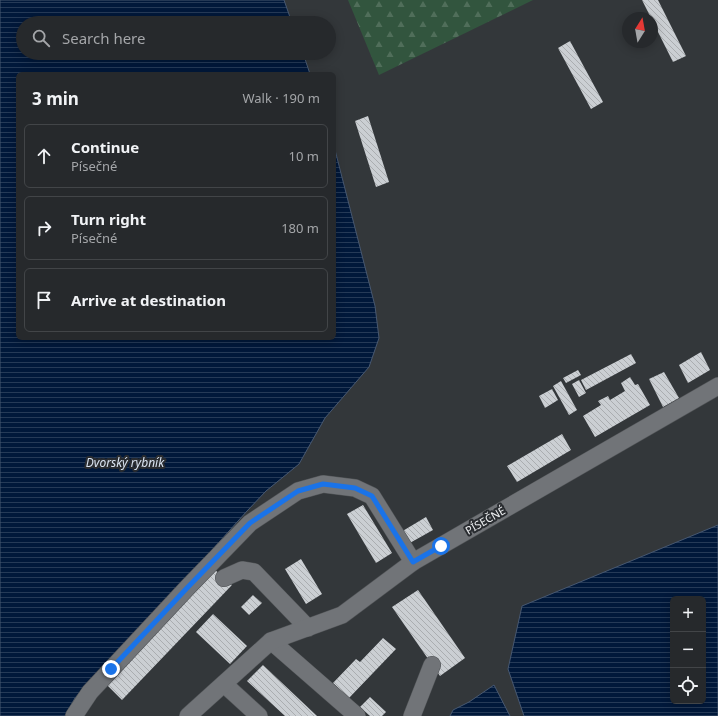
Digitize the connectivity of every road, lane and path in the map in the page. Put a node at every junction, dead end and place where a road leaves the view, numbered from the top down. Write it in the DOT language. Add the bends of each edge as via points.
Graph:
graph roads {
  1 [pos="718,386"];
  2 [pos="413,562"];
  3 [pos="224,578"];
  4 [pos="308,628"];
  5 [pos="271,641"];
  6 [pos="432,666"];
  7 [pos="224,684"];
  8 [pos="74,716"];
  9 [pos="188,716"];
  10 [pos="259,716"];
  11 [pos="358,716"];
  12 [pos="412,716"];
  1 -- 2 [label="street, PÍSEČNÉ"];
  2 -- 4 [label="street, PÍSEČNÉ" via="342,615"];
  2 -- 8 [label="street" via="372,496 355,488 323,484 298,491 250,523 90,692"];
  3 -- 4 [label="street" via="242,570 254,572"];
  4 -- 5 [label="street, PÍSEČNÉ"];
  5 -- 7 [label="street"];
  5 -- 11 [label="street"];
  6 -- 12 [label="street"];
  7 -- 9 [label="street"];
  7 -- 10 [label="street"];
}
